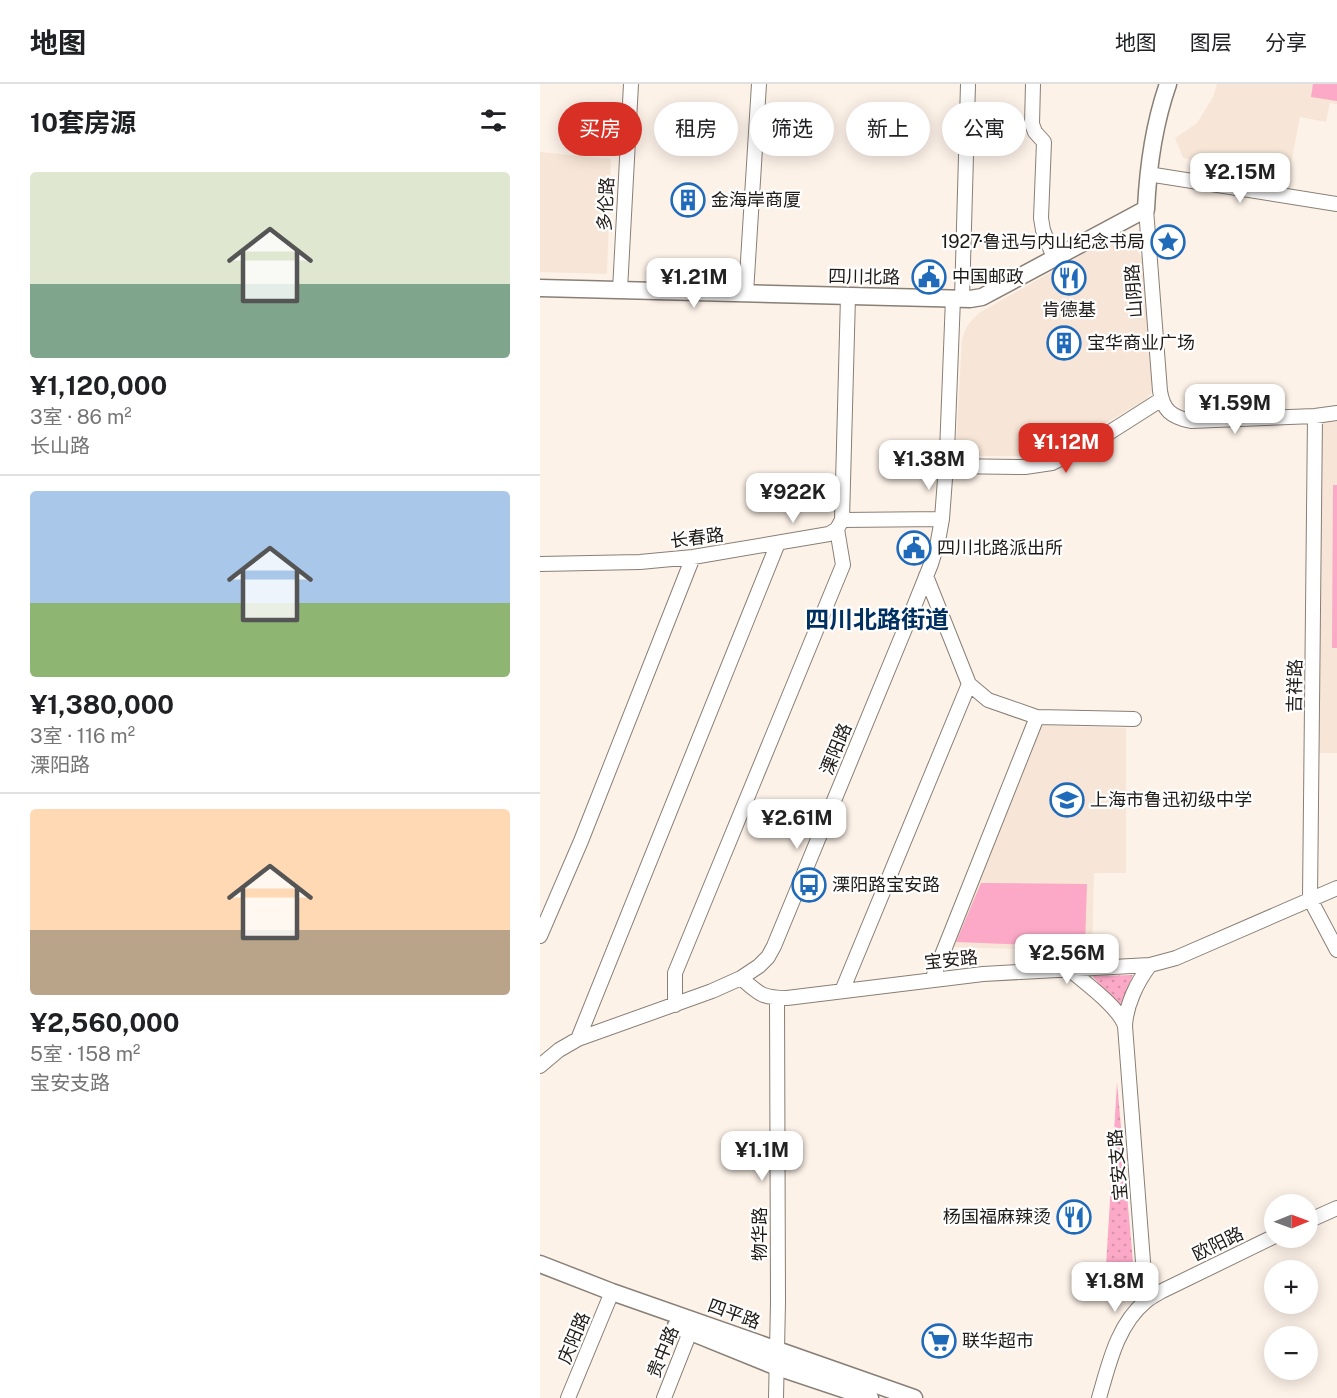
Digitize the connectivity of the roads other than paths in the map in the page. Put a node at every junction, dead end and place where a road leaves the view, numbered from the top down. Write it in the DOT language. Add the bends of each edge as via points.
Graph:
graph roads {
  1 [pos="631,84"];
  2 [pos="759,84"];
  3 [pos="968,84"];
  4 [pos="1034,84"];
  5 [pos="1168,84"];
  6 [pos="1148,174"];
  7 [pos="1337,204"];
  8 [pos="1146,209"];
  9 [pos="1054,258"];
  10 [pos="540,288"];
  11 [pos="620,290"];
  12 [pos="746,293"];
  13 [pos="848,296"];
  14 [pos="957,298"];
  15 [pos="1162,399"];
  16 [pos="1337,413"];
  17 [pos="1315,416"];
  18 [pos="946,466"];
  19 [pos="942,519"];
  20 [pos="839,524"];
  21 [pos="778,543"];
  22 [pos="693,557"];
  23 [pos="540,564"];
  24 [pos="926,576"];
  25 [pos="969,684"];
  26 [pos="1037,717"];
  27 [pos="1134,719"];
  28 [pos="1337,888"];
  29 [pos="1310,898"];
  30 [pos="540,936"];
  31 [pos="1337,950"];
  32 [pos="1150,965"];
  33 [pos="1069,969"];
  34 [pos="741,978"];
  35 [pos="932,980"];
  36 [pos="842,991"];
  37 [pos="777,998"];
  38 [pos="675,1005"];
  39 [pos="1125,1026"];
  40 [pos="578,1040"];
  41 [pos="540,1066"];
  42 [pos="1337,1208"];
  43 [pos="1318,1217"];
  44 [pos="1264,1241"];
  45 [pos="540,1264"];
  46 [pos="540,1276"];
  47 [pos="610,1297"];
  48 [pos="1146,1301"];
  49 [pos="693,1326"];
  50 [pos="777,1358"];
  51 [pos="568,1398"];
  52 [pos="664,1398"];
  53 [pos="776,1398"];
  54 [pos="870,1398"];
  55 [pos="914,1398"];
  56 [pos="1099,1398"];
  1 -- 11 [label="street, 多伦路"];
  2 -- 12 [label="street"];
  3 -- 14 [label="street, 溧阳路"];
  4 -- 9 [label="street" via="1032,124 1044,142 1041,218"];
  5 -- 6 [label="main road"];
  6 -- 7 [label="street"];
  6 -- 8 [label="main road"];
  8 -- 9 [label="main road, 四川北路"];
  8 -- 15 [label="street, 山阴路"];
  9 -- 14 [label="main road, 四川北路" via="982,297"];
  10 -- 11 [label="main road, 四川北路"];
  11 -- 12 [label="main road, 四川北路"];
  12 -- 13 [label="main road, 四川北路"];
  13 -- 14 [label="main road, 四川北路"];
  13 -- 20 [label="street"];
  14 -- 18 [label="street, 溧阳路"];
  15 -- 17 [label="street" via="1168,412 1191,421"];
  15 -- 18 [label="street" via="1096,441 1052,463 1025,467"];
  16 -- 17 [label="street"];
  17 -- 29 [label="street, 吉祥路"];
  18 -- 19 [label="street, 溧阳路"];
  19 -- 20 [label="street, 长春路"];
  19 -- 24 [label="street, 溧阳路"];
  20 -- 21 [label="street, 长春路" via="829,534"];
  20 -- 38 [label="street" via="843,565 675,974"];
  21 -- 22 [label="street, 长春路"];
  21 -- 40 [label="street"];
  22 -- 23 [label="street, 长春路"];
  22 -- 30 [label="street"];
  24 -- 25 [label="street"];
  24 -- 34 [label="street, 溧阳路" via="774,946 759,966"];
  25 -- 26 [label="street" via="988,700"];
  25 -- 36 [label="street"];
  26 -- 27 [label="street"];
  26 -- 35 [label="street"];
  28 -- 29 [label="street, 宝安路"];
  29 -- 31 [label="street, 吉祥路"];
  29 -- 32 [label="street, 宝安路" via="1176,958"];
  32 -- 33 [label="street, 宝安路"];
  32 -- 39 [label="street, 宝安支路" via="1127,1009"];
  33 -- 35 [label="street, 宝安路"];
  33 -- 39 [label="street" via="1115,1010"];
  34 -- 37 [label="street, 宝安路" via="765,997"];
  34 -- 38 [label="street, 溧阳路"];
  35 -- 36 [label="street, 宝安路"];
  36 -- 37 [label="street, 宝安路"];
  37 -- 50 [label="street, 物华路"];
  38 -- 40 [label="street, 溧阳路"];
  39 -- 48 [label="street, 宝安支路"];
  40 -- 41 [label="street, 溧阳路"];
  42 -- 43 [label="street"];
  44 -- 48 [label="street, 欧阳路"];
  45 -- 47 [label="main road, 四平路"];
  46 -- 47 [label="main road, 四平路"];
  47 -- 49 [label="main road, 四平路"];
  47 -- 51 [label="street, 庆阳路"];
  48 -- 56 [label="street, 欧阳路" via="1126,1324"];
  49 -- 50 [label="main road, 四平路"];
  49 -- 52 [label="street, 贵中路"];
  50 -- 53 [label="street, 物华路"];
  50 -- 54 [label="main road, 四平路"];
  50 -- 55 [label="main road, 四平路"];
}
